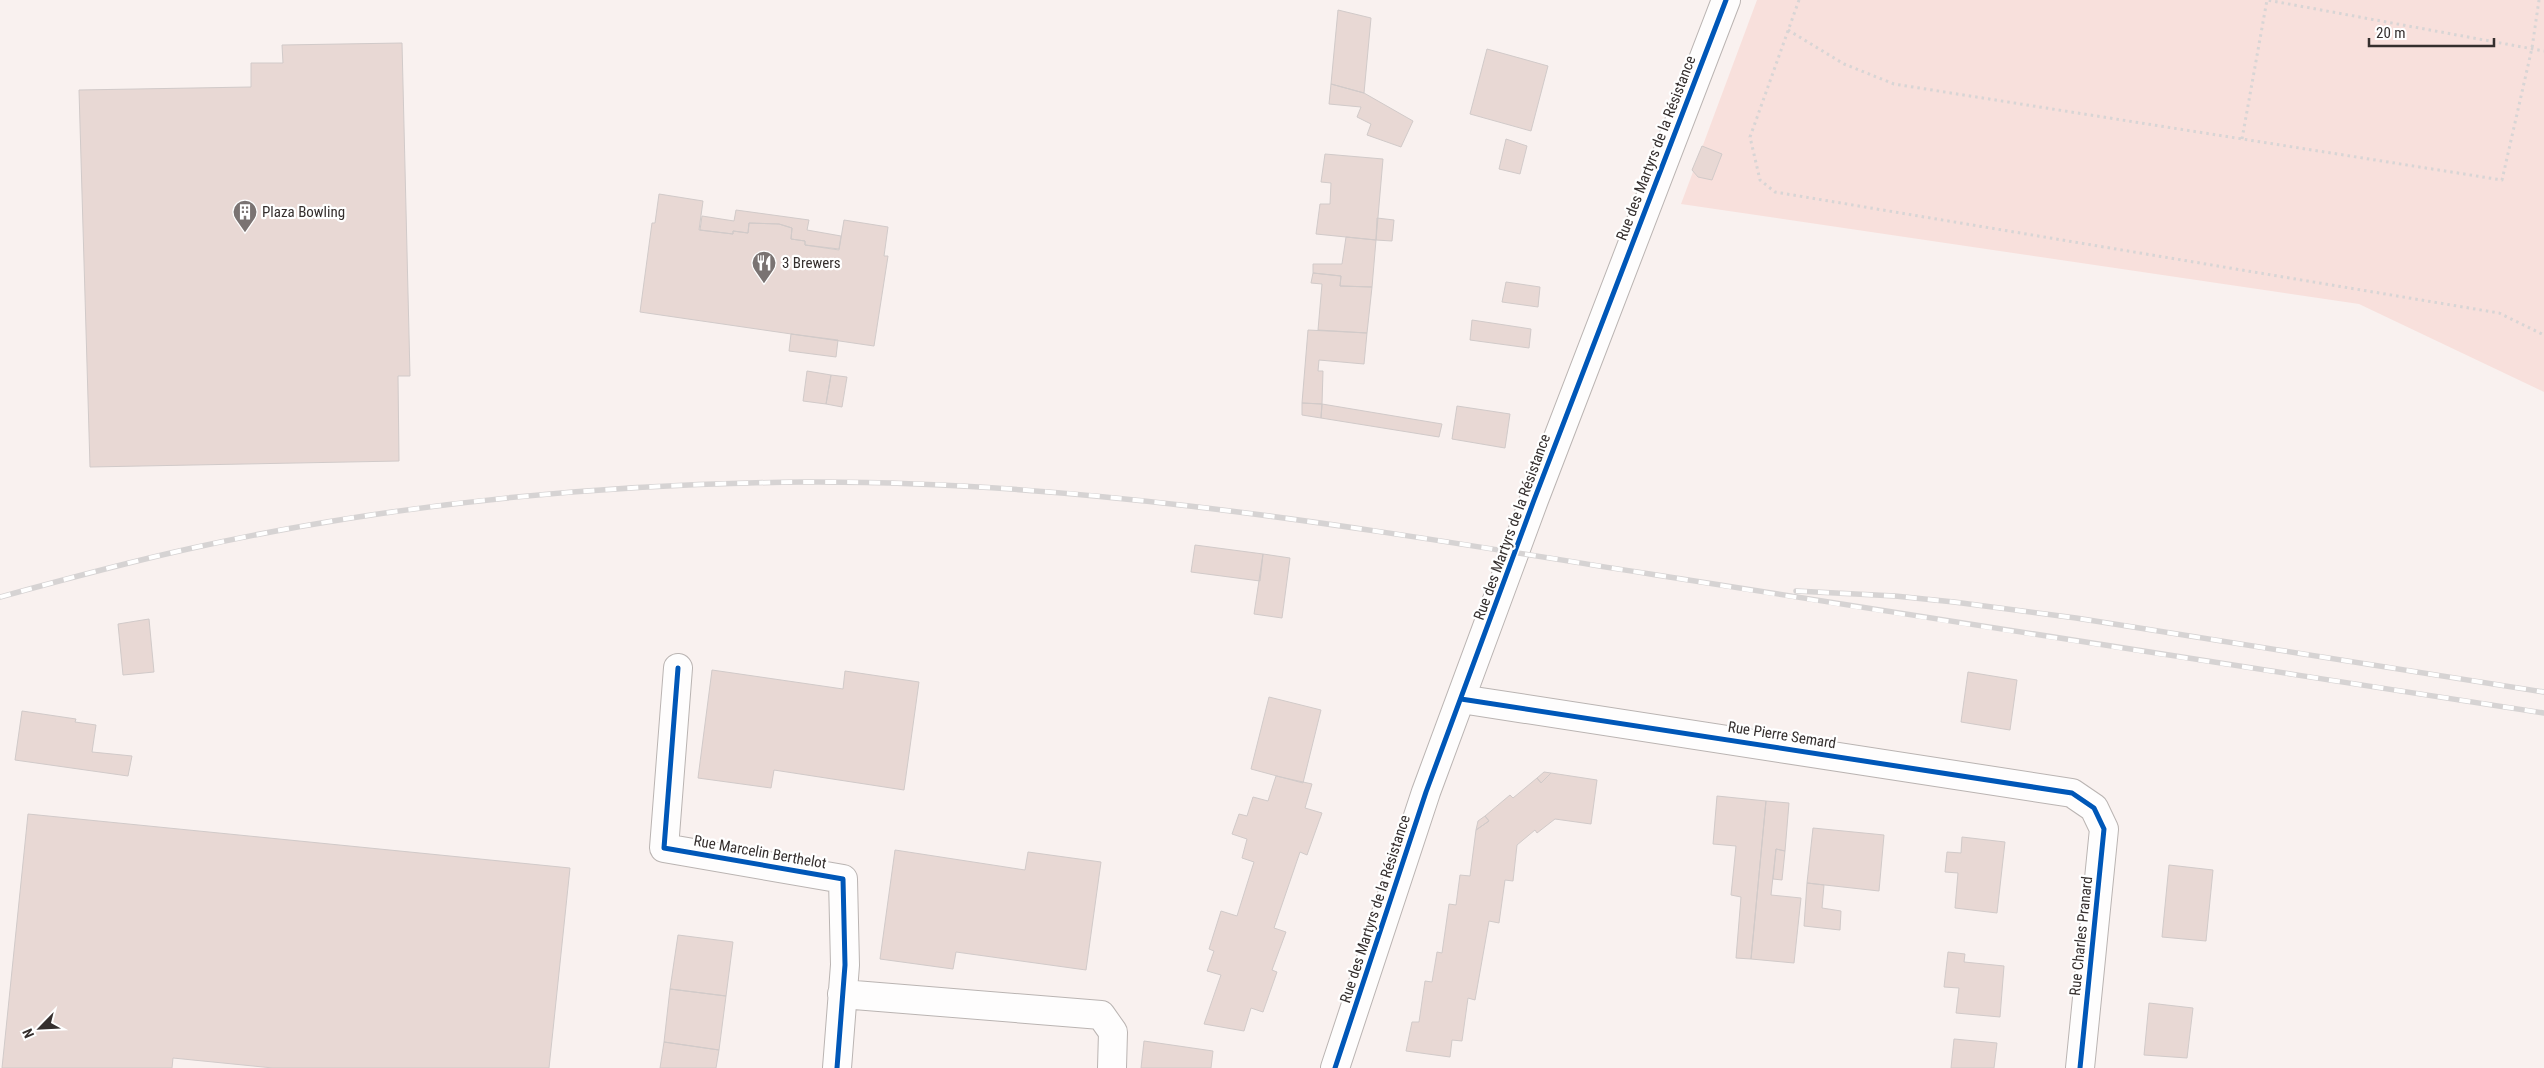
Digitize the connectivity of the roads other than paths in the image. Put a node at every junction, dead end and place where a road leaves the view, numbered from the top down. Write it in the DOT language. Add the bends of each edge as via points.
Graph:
graph roads {
  1 [pos="1726,0"];
  2 [pos="678,668"];
  3 [pos="1461,698"];
  4 [pos="2094,808"];
  5 [pos="842,994"];
  6 [pos="837,1068"];
  7 [pos="1112,1068"];
  8 [pos="1335,1068"];
  9 [pos="2080,1068"];
  1 -- 3 [label="street, Rue des Martyrs de la Résistance"];
  2 -- 5 [label="street, Rue Marcelin Berthelot" via="664,848 843,879 845,965"];
  3 -- 4 [label="street, Rue Pierre Semard" via="2072,793"];
  3 -- 8 [label="street, Rue des Martyrs de la Résistance" via="1426,792"];
  4 -- 9 [label="street, Rue Charles Pranard" via="2104,829"];
  5 -- 6 [label="street, Rue Marcelin Berthelot"];
  5 -- 7 [label="street" via="1101,1015 1113,1032"];
}
